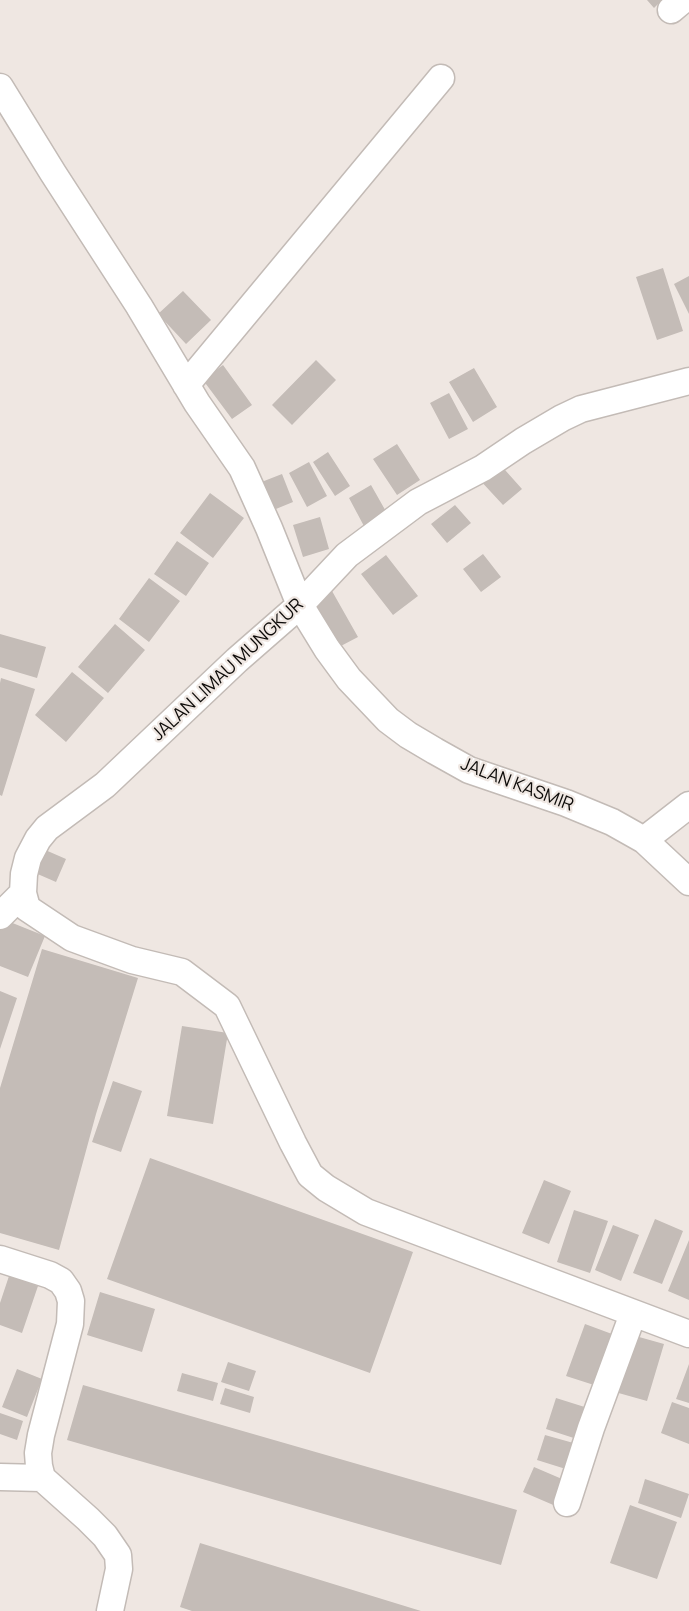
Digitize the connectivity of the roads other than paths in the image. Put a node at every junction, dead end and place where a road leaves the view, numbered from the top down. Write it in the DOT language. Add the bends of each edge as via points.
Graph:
graph roads {
  1 [pos="440,78"];
  2 [pos="0,87"];
  3 [pos="689,381"];
  4 [pos="186,385"];
  5 [pos="300,605"];
  6 [pos="689,804"];
  7 [pos="644,840"];
  8 [pos="689,882"];
  9 [pos="23,893"];
  10 [pos="0,916"];
  11 [pos="0,1259"];
  12 [pos="633,1314"];
  13 [pos="689,1334"];
  14 [pos="0,1477"];
  15 [pos="42,1478"];
  16 [pos="567,1502"];
  17 [pos="110,1611"];
  1 -- 4 [label="street"];
  2 -- 4 [label="street, JALAN KASMIR"];
  3 -- 5 [label="street, JALAN LIMAU MUNGKUR" via="581,409 545,428 483,468 418,502 347,555"];
  4 -- 5 [label="street, JALAN KASMIR" via="242,468"];
  5 -- 7 [label="street, JALAN KASMIR" via="349,679 388,720 408,735 469,770 566,803 612,822"];
  5 -- 9 [label="street, JALAN LIMAU MUNGKUR" via="105,785 47,828 28,858"];
  6 -- 7 [label="street"];
  7 -- 8 [label="street, JALAN KASMIR"];
  9 -- 10 [label="street"];
  9 -- 12 [label="street" via="27,908 72,938 132,960 182,972 227,1006 310,1175 326,1188 366,1212"];
  11 -- 15 [label="street" via="56,1278 72,1301 70,1324 38,1453"];
  12 -- 13 [label="street"];
  12 -- 16 [label="street"];
  14 -- 15 [label="street"];
  15 -- 17 [label="street" via="105,1536 118,1555 119,1569"];
}
